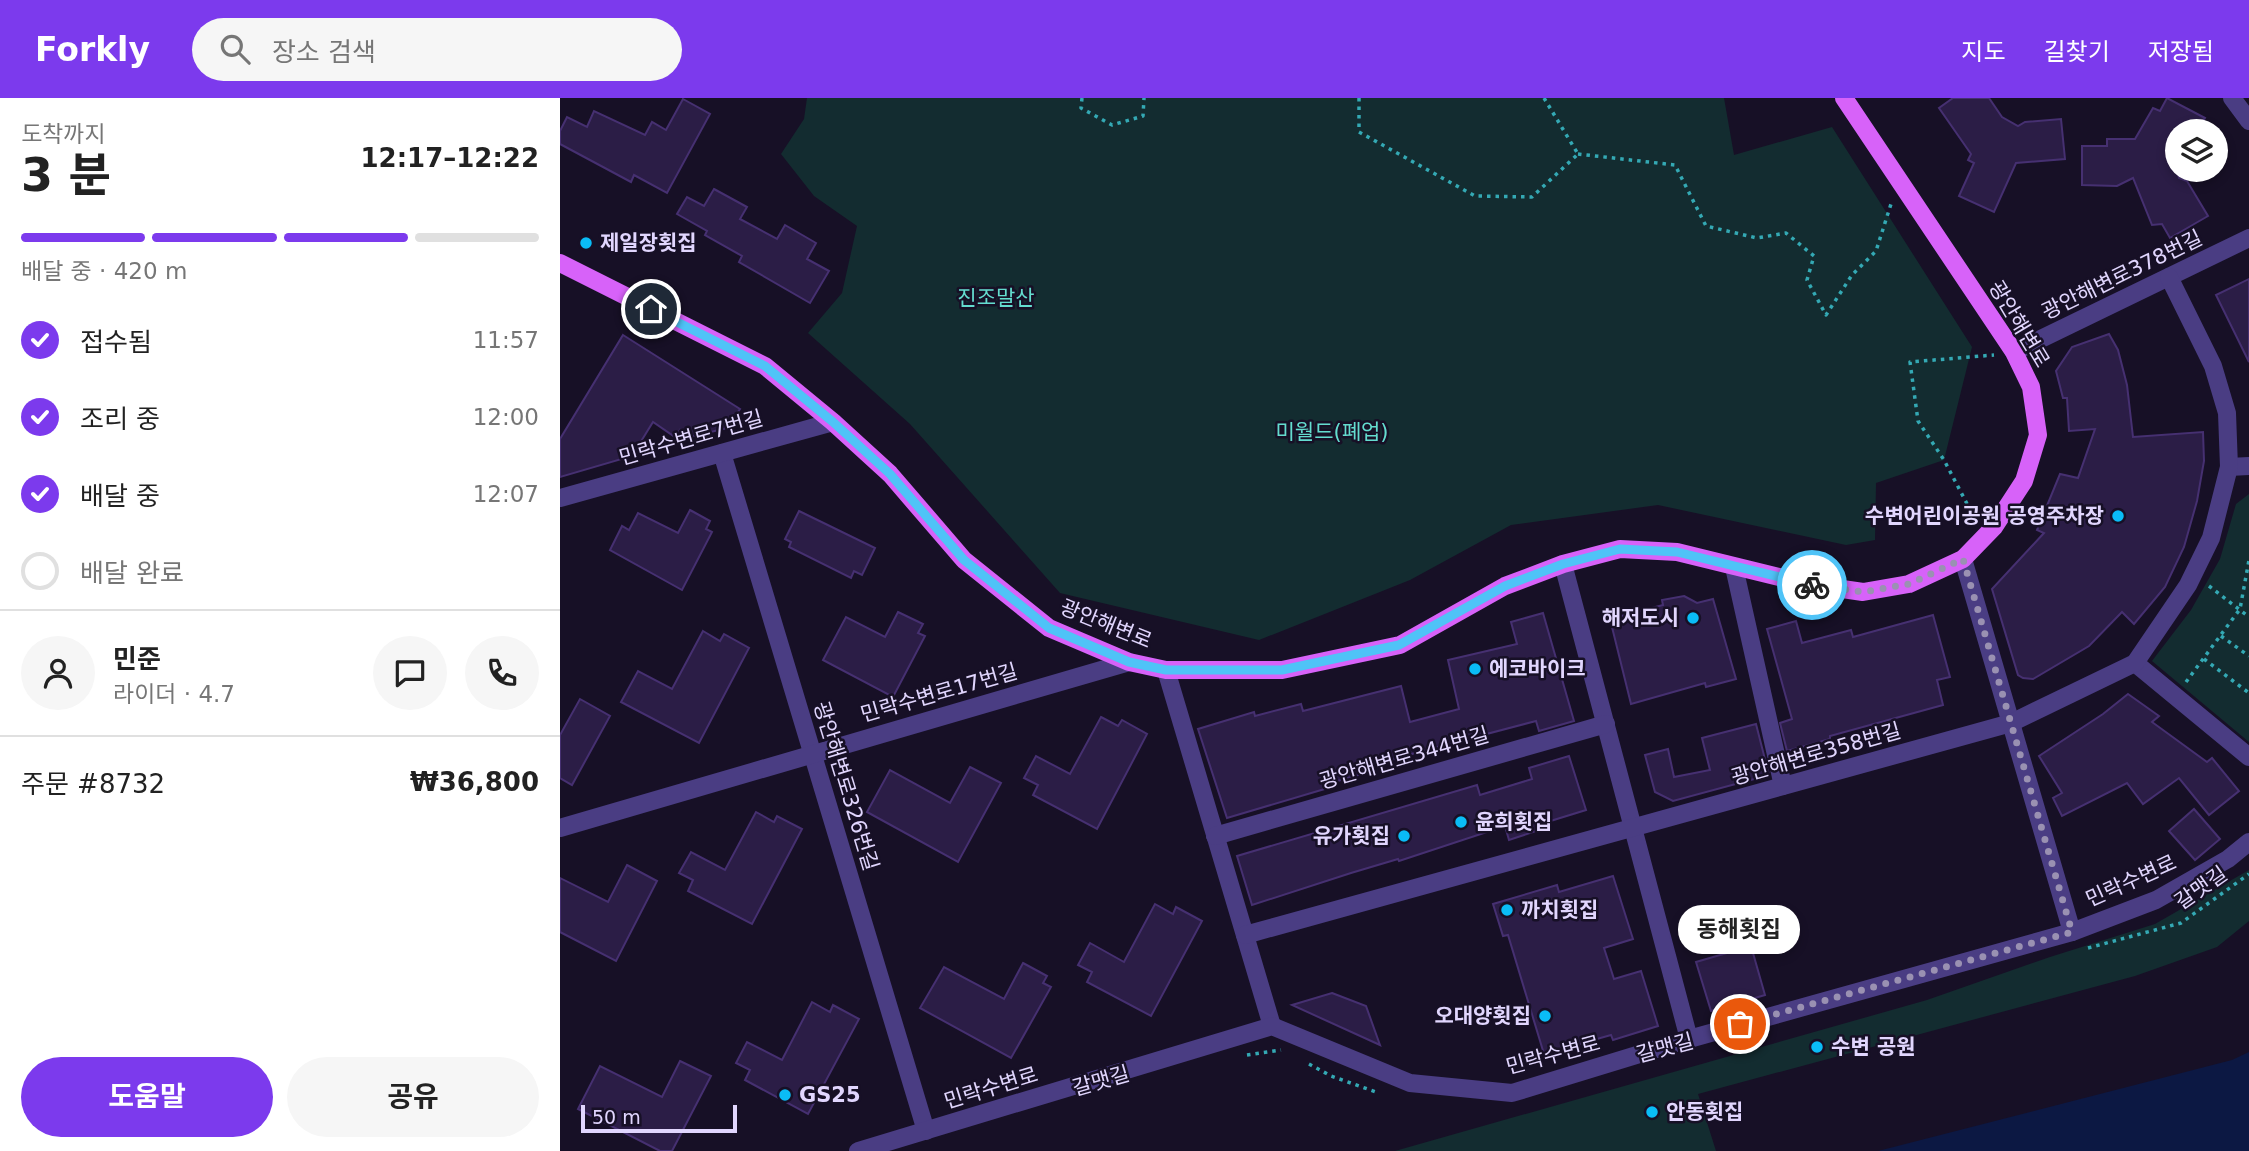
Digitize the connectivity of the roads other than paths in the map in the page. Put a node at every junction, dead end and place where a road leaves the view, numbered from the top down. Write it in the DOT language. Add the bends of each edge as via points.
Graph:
graph roads {
  1 [pos="1844,98"];
  2 [pos="2232,98"];
  3 [pos="2249,121"];
  4 [pos="2249,238"];
  5 [pos="560,263"];
  6 [pos="2169,277"];
  7 [pos="2014,352"];
  8 [pos="833,422"];
  9 [pos="722,453"];
  10 [pos="2249,466"];
  11 [pos="2229,467"];
  12 [pos="560,498"];
  13 [pos="1963,559"];
  14 [pos="1563,564"];
  15 [pos="1734,567"];
  16 [pos="1129,662"];
  17 [pos="2135,663"];
  18 [pos="1166,670"];
  19 [pos="2011,723"];
  20 [pos="1606,724"];
  21 [pos="813,754"];
  22 [pos="2249,757"];
  23 [pos="1783,786"];
  24 [pos="560,828"];
  25 [pos="1633,828"];
  26 [pos="1215,836"];
  27 [pos="2249,842"];
  28 [pos="2072,932"];
  29 [pos="1245,935"];
  30 [pos="1272,1026"];
  31 [pos="1689,1039"];
  32 [pos="926,1131"];
  33 [pos="858,1151"];
  1 -- 7 [label="main road, 광안해변로"];
  2 -- 3 [label="street"];
  4 -- 6 [label="street, 광안해변로378번길"];
  5 -- 8 [label="main road, 광안해변로" via="765,366"];
  6 -- 7 [label="street, 광안해변로378번길"];
  6 -- 11 [label="street" via="2213,366 2227,414"];
  7 -- 13 [label="main road, 광안해변로" via="2031,387 2038,435 2024,481 1985,538"];
  8 -- 9 [label="street, 민락수변로7번길"];
  8 -- 16 [label="main road, 광안해변로" via="890,474 964,560 1049,628"];
  9 -- 12 [label="street, 민락수변로7번길"];
  9 -- 21 [label="street, 광안해변로326번길"];
  10 -- 11 [label="street"];
  11 -- 17 [label="street" via="2211,538 2194,575"];
  13 -- 15 [label="main road, 광안해변로" via="1909,584 1863,592"];
  13 -- 19 [label="street"];
  14 -- 15 [label="main road, 광안해변로" via="1620,549 1677,552"];
  14 -- 18 [label="main road, 광안해변로" via="1505,586 1399,645 1282,670"];
  14 -- 20 [label="street"];
  15 -- 23 [label="street"];
  16 -- 18 [label="main road, 광안해변로"];
  16 -- 21 [label="street, 민락수변로17번길"];
  17 -- 19 [label="street, 광안해변로358번길"];
  17 -- 22 [label="street"];
  18 -- 26 [label="street"];
  19 -- 23 [label="street, 광안해변로358번길"];
  19 -- 28 [label="street"];
  20 -- 25 [label="street"];
  20 -- 26 [label="street, 광안해변로344번길"];
  21 -- 24 [label="street, 민락수변로17번길"];
  21 -- 32 [label="street, 광안해변로326번길"];
  23 -- 25 [label="street, 광안해변로358번길"];
  25 -- 29 [label="street"];
  25 -- 31 [label="street"];
  26 -- 29 [label="street"];
  27 -- 28 [label="street, 민락수변로" via="2155,900"];
  28 -- 31 [label="street, 민락수변로"];
  29 -- 30 [label="street"];
  30 -- 31 [label="street, 민락수변로" via="1410,1083 1512,1093"];
  30 -- 32 [label="street, 민락수변로"];
  32 -- 33 [label="street, 민락수변로"];
}
